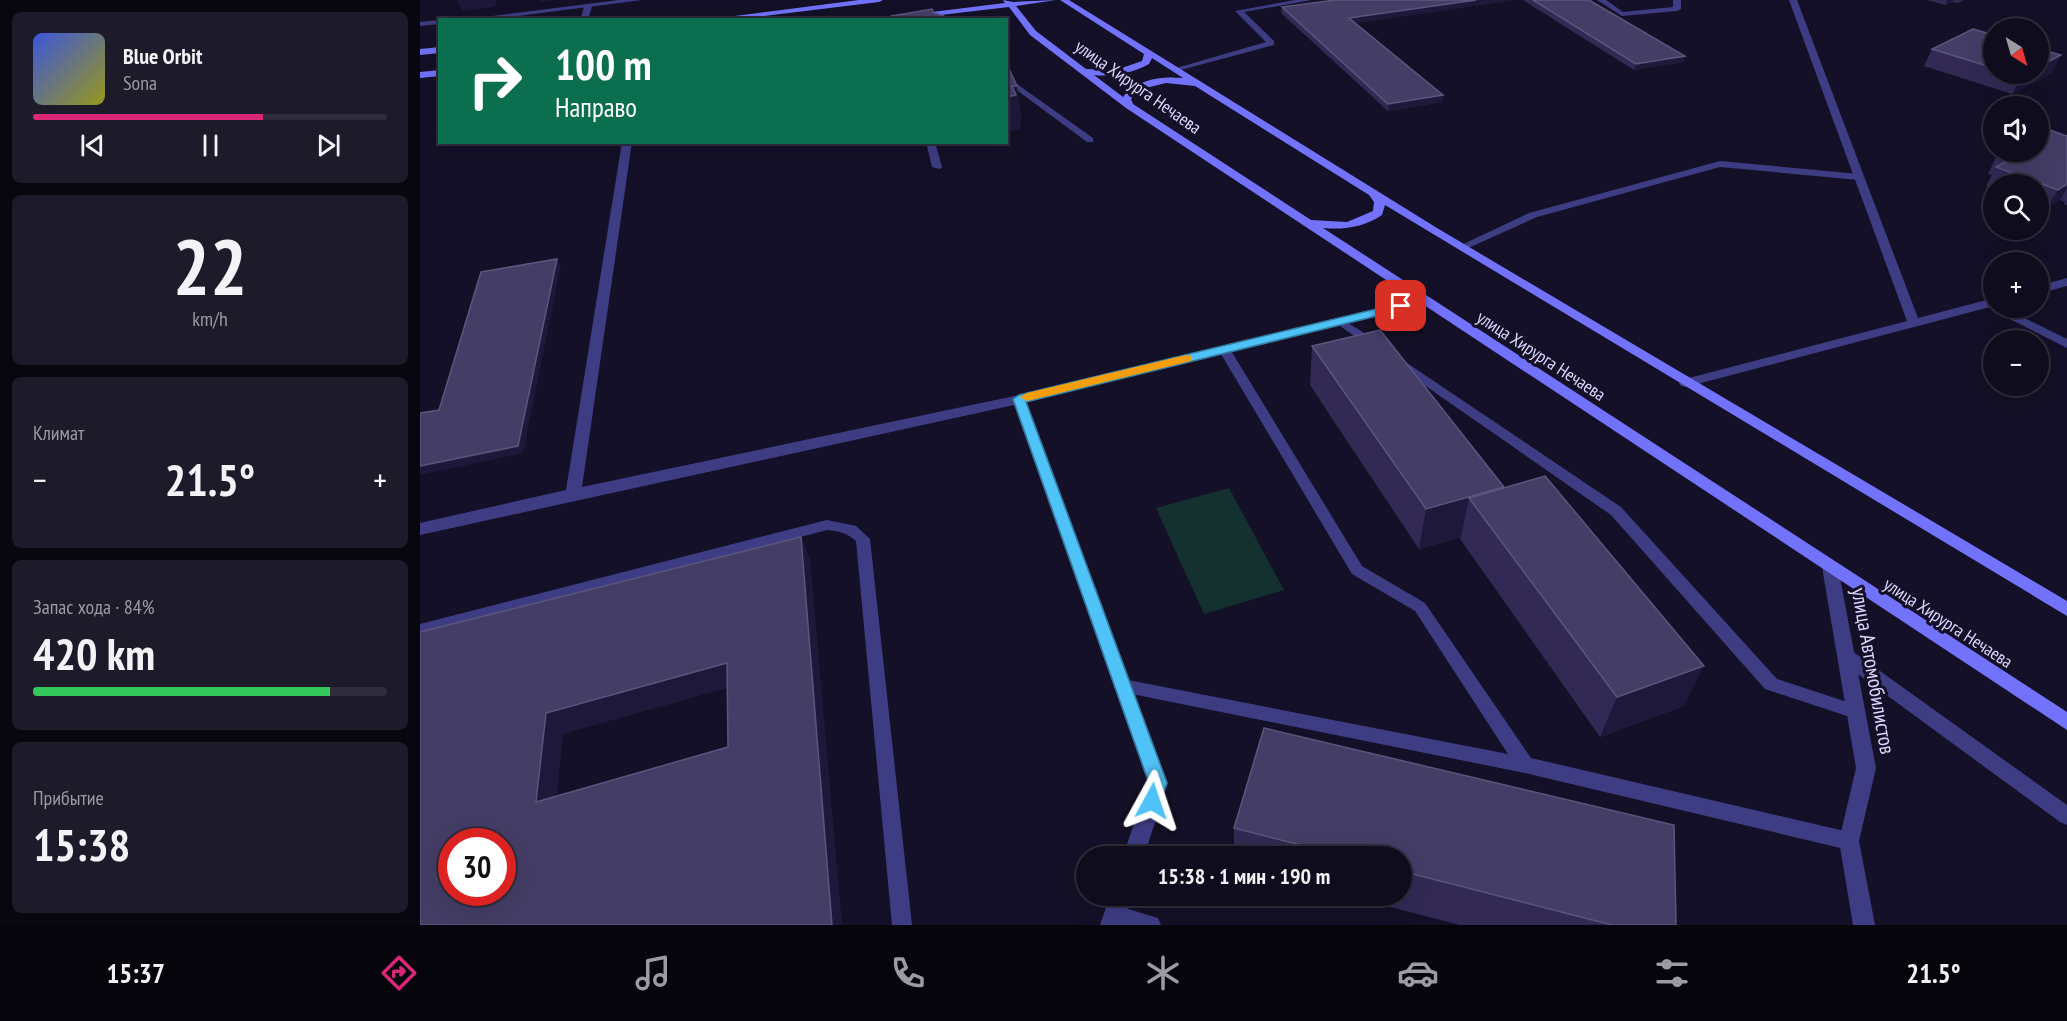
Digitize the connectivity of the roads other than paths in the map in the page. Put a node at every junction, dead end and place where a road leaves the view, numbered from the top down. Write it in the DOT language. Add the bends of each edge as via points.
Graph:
graph roads {
  1 [pos="638,0"];
  2 [pos="879,0"];
  3 [pos="1052,0"];
  4 [pos="1064,0"];
  5 [pos="1308,0"];
  6 [pos="1601,0"];
  7 [pos="1677,0"];
  8 [pos="1793,0"];
  9 [pos="1009,2"];
  10 [pos="588,6"];
  11 [pos="482,18"];
  12 [pos="585,18"];
  13 [pos="724,18"];
  14 [pos="886,18"];
  15 [pos="438,22"];
  16 [pos="420,24"];
  17 [pos="438,50"];
  18 [pos="420,52"];
  19 [pos="1149,53"];
  20 [pos="1177,69"];
  21 [pos="1083,71"];
  22 [pos="438,73"];
  23 [pos="420,75"];
  24 [pos="1008,79"];
  25 [pos="1203,85"];
  26 [pos="1129,106"];
  27 [pos="1090,140"];
  28 [pos="627,144"];
  29 [pos="931,144"];
  30 [pos="937,167"];
  31 [pos="1859,177"];
  32 [pos="1372,193"];
  33 [pos="1308,222"];
  34 [pos="1462,247"];
  35 [pos="2067,282"];
  36 [pos="2049,287"];
  37 [pos="1424,301"];
  38 [pos="1983,306"];
  39 [pos="2019,318"];
  40 [pos="1340,321"];
  41 [pos="1914,323"];
  42 [pos="2067,344"];
  43 [pos="1224,350"];
  44 [pos="1686,383"];
  45 [pos="1019,399"];
  46 [pos="573,494"];
  47 [pos="420,529"];
  48 [pos="1830,567"];
  49 [pos="2067,609"];
  50 [pos="420,630"];
  51 [pos="1846,656"];
  52 [pos="1123,686"];
  53 [pos="1856,711"];
  54 [pos="2067,722"];
  55 [pos="1525,765"];
  56 [pos="2067,816"];
  57 [pos="1849,841"];
  58 [pos="1137,846"];
  59 [pos="1116,912"];
  60 [pos="902,925"];
  61 [pos="1151,925"];
  62 [pos="1864,925"];
  1 -- 10 [label="lane"];
  2 -- 13 [label="main road"];
  3 -- 9 [label="main road"];
  4 -- 19 [label="main road, улица Хирурга Нечаева"];
  5 -- 20 [label="lane" via="1239,11 1271,43"];
  6 -- 7 [label="lane" via="1622,14 1677,9"];
  8 -- 31 [label="street"];
  9 -- 14 [label="main road"];
  9 -- 21 [label="main road, улица Хирурга Нечаева" via="1033,33"];
  10 -- 11 [label="lane"];
  10 -- 12 [label="street"];
  15 -- 16 [label="lane"];
  17 -- 18 [label="main road"];
  19 -- 20 [label="main road, улица Хирурга Нечаева"];
  19 -- 21 [label="main road" via="1146,62 1130,70 1106,74"];
  20 -- 25 [label="main road, улица Хирурга Нечаева"];
  21 -- 26 [label="main road, улица Хирурга Нечаева"];
  22 -- 23 [label="main road"];
  24 -- 27 [label="lane"];
  25 -- 26 [label="main road" via="1172,80 1141,86 1126,99"];
  25 -- 32 [label="main road, улица Хирурга Нечаева"];
  26 -- 33 [label="main road, улица Хирурга Нечаева"];
  28 -- 46 [label="street"];
  29 -- 30 [label="lane"];
  31 -- 34 [label="lane" via="1720,164 1533,215"];
  31 -- 41 [label="street"];
  32 -- 33 [label="main road" via="1380,202 1378,213 1367,221 1348,226"];
  32 -- 34 [label="main road, улица Хирурга Нечаева"];
  33 -- 37 [label="main road, улица Хирурга Нечаева"];
  34 -- 44 [label="main road, улица Хирурга Нечаева"];
  35 -- 36 [label="street"];
  37 -- 40 [label="street"];
  37 -- 48 [label="main road, улица Хирурга Нечаева"];
  38 -- 41 [label="street"];
  39 -- 42 [label="lane"];
  40 -- 43 [label="street"];
  40 -- 53 [label="lane" via="1616,511 1771,684"];
  41 -- 44 [label="street"];
  43 -- 45 [label="street"];
  43 -- 55 [label="lane" via="1357,570 1420,607"];
  44 -- 49 [label="main road, улица Хирурга Нечаева"];
  45 -- 46 [label="street"];
  45 -- 52 [label="street"];
  46 -- 47 [label="street"];
  48 -- 51 [label="street, улица Автомобилистов"];
  48 -- 54 [label="main road, улица Хирурга Нечаева"];
  50 -- 60 [label="lane" via="827,525 855,530 863,539"];
  51 -- 53 [label="street, улица Автомобилистов"];
  51 -- 56 [label="lane"];
  52 -- 55 [label="lane"];
  52 -- 58 [label="street" via="1158,783"];
  53 -- 57 [label="street, улица Автомобилистов" via="1866,768"];
  55 -- 57 [label="lane"];
  57 -- 62 [label="street, улица Автомобилистов"];
  59 -- 61 [label="lane"];
}
